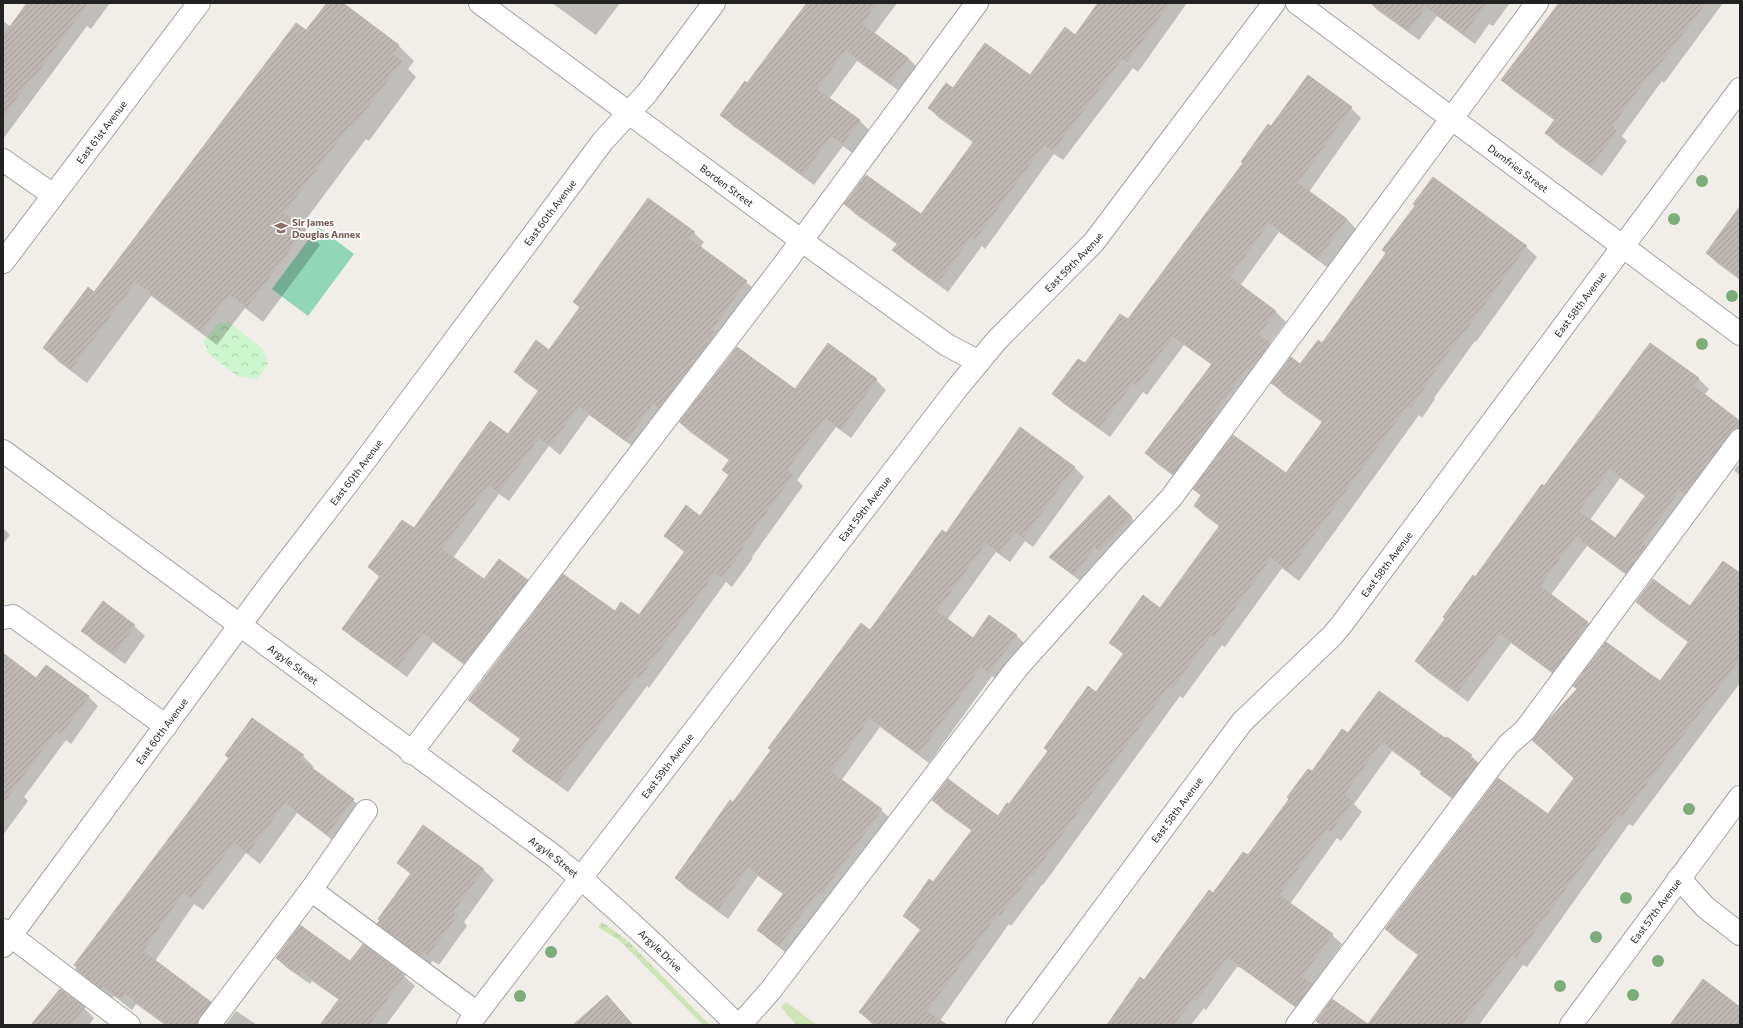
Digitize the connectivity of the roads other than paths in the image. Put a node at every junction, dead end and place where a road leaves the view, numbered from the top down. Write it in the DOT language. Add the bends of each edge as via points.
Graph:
graph roads {
  1 [pos="199,3"];
  2 [pos="480,3"];
  3 [pos="714,3"];
  4 [pos="977,3"];
  5 [pos="1274,3"];
  6 [pos="1297,3"];
  7 [pos="1537,3"];
  8 [pos="1740,89"];
  9 [pos="629,114"];
  10 [pos="1451,118"];
  11 [pos="3,160"];
  12 [pos="53,195"];
  13 [pos="802,241"];
  14 [pos="1623,247"];
  15 [pos="3,262"];
  16 [pos="1740,334"];
  17 [pos="979,362"];
  18 [pos="1740,440"];
  19 [pos="3,452"];
  20 [pos="3,618"];
  21 [pos="240,626"];
  22 [pos="166,726"];
  23 [pos="411,753"];
  24 [pos="1740,797"];
  25 [pos="366,811"];
  26 [pos="581,878"];
  27 [pos="1678,878"];
  28 [pos="311,890"];
  29 [pos="1740,934"];
  30 [pos="6,937"];
  31 [pos="473,1019"];
  32 [pos="129,1025"];
  33 [pos="210,1025"];
  34 [pos="736,1025"];
  35 [pos="740,1025"];
  36 [pos="1017,1025"];
  37 [pos="1297,1025"];
  38 [pos="1571,1025"];
  1 -- 12 [label="street, East 61st Avenue"];
  2 -- 9 [label="street, Borden Street"];
  3 -- 9 [label="street, East 60th Avenue"];
  4 -- 13 [label="street"];
  5 -- 17 [label="street, East 59th Avenue" via="1094,242 997,340"];
  6 -- 10 [label="street, Dumfries Street"];
  7 -- 10 [label="street"];
  8 -- 14 [label="street, East 58th Avenue"];
  9 -- 13 [label="street, Borden Street"];
  9 -- 21 [label="street, East 60th Avenue" via="603,141"];
  10 -- 14 [label="street, Dumfries Street"];
  10 -- 35 [label="street" via="1171,498 1017,668 770,991"];
  11 -- 12 [label="street"];
  12 -- 15 [label="street, East 61st Avenue"];
  13 -- 17 [label="street, Borden Street" via="947,346"];
  13 -- 23 [label="street"];
  14 -- 16 [label="street, Dumfries Street"];
  14 -- 36 [label="street, East 58th Avenue" via="1342,624 1242,722"];
  17 -- 26 [label="street, East 59th Avenue"];
  18 -- 37 [label="street" via="1525,730 1508,745 1492,765"];
  19 -- 21 [label="street, Argyle Street"];
  20 -- 22 [label="street" via="13,616"];
  21 -- 22 [label="street, East 60th Avenue"];
  21 -- 23 [label="street, Argyle Street"];
  22 -- 30 [label="street, East 60th Avenue"];
  23 -- 26 [label="street, Argyle Street"];
  24 -- 27 [label="street, East 57th Avenue"];
  25 -- 28 [label="street"];
  26 -- 31 [label="street, East 59th Avenue"];
  26 -- 34 [label="street, Argyle Drive" via="664,952"];
  27 -- 29 [label="street" via="1705,907"];
  27 -- 38 [label="street, East 57th Avenue"];
  28 -- 31 [label="street"];
  28 -- 33 [label="street"];
  30 -- 32 [label="street"];
}
